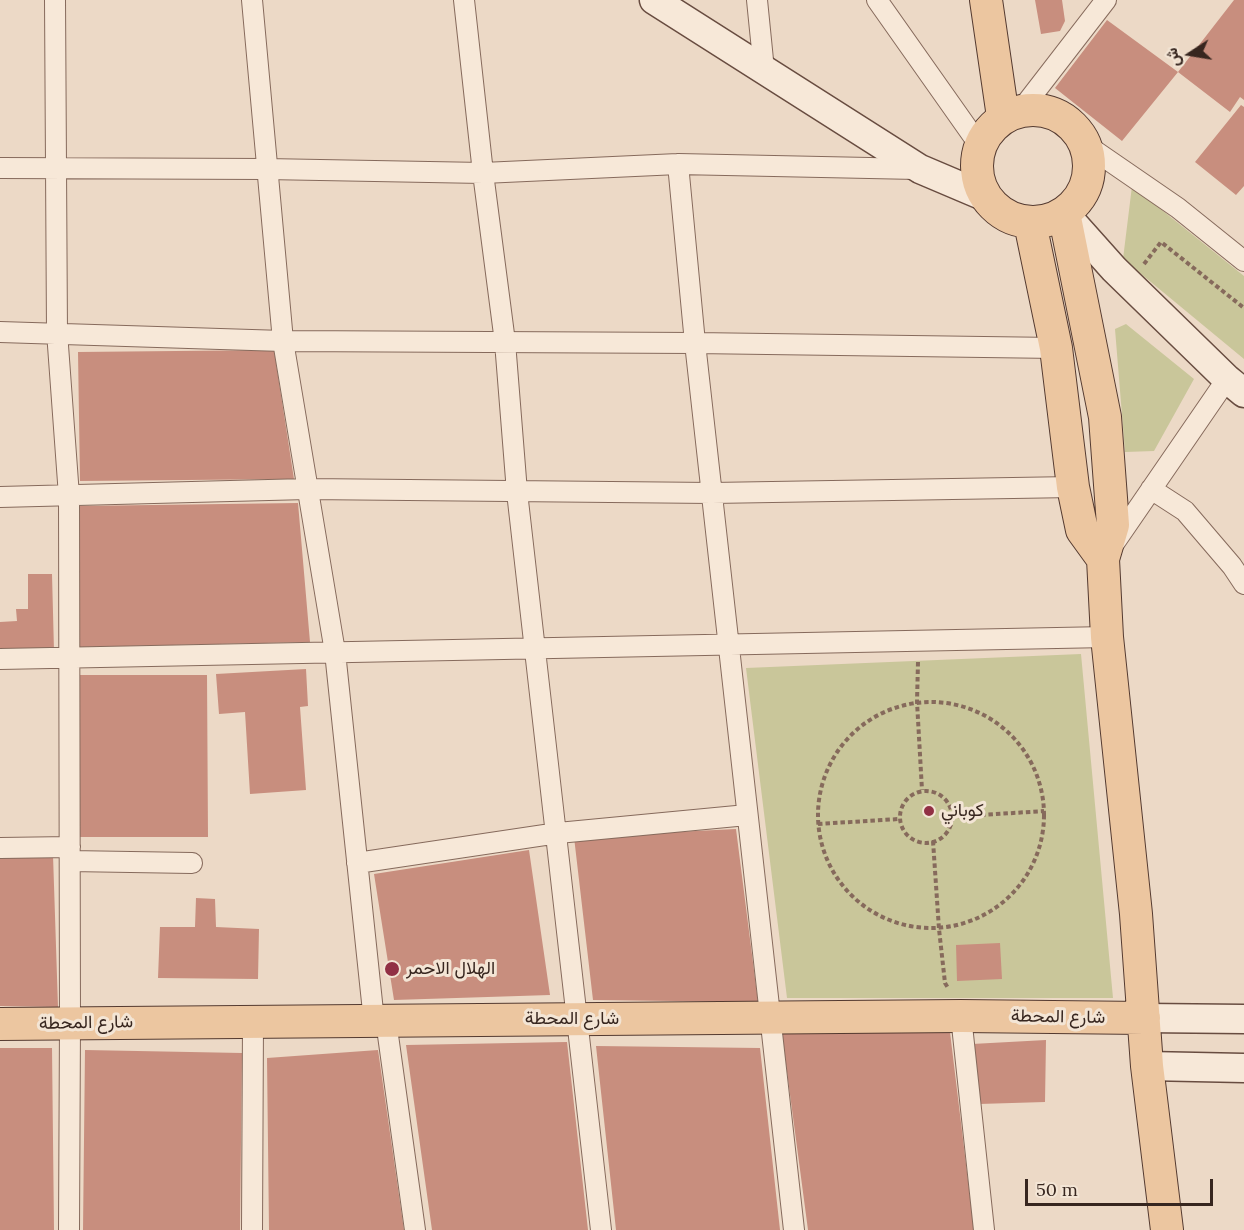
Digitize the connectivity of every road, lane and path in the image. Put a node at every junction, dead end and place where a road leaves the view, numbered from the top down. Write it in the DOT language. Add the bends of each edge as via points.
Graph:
graph roads {
  1 [pos="55,0"];
  2 [pos="252,0"];
  3 [pos="464,0"];
  4 [pos="654,0"];
  5 [pos="757,0"];
  6 [pos="877,0"];
  7 [pos="986,0"];
  8 [pos="1106,0"];
  9 [pos="764,70"];
  10 [pos="1012,114"];
  11 [pos="1085,144"];
  12 [pos="980,146"];
  13 [pos="678,164"];
  14 [pos="55,167"];
  15 [pos="0,168"];
  16 [pos="266,168"];
  17 [pos="920,169"];
  18 [pos="483,173"];
  19 [pos="986,197"];
  20 [pos="1064,213"];
  21 [pos="1030,223"];
  22 [pos="1244,261"];
  23 [pos="1129,284"];
  24 [pos="1244,308"];
  25 [pos="0,332"];
  26 [pos="57,332"];
  27 [pos="283,341"];
  28 [pos="505,342"];
  29 [pos="695,343"];
  30 [pos="1056,348"];
  31 [pos="1235,386"];
  32 [pos="1073,487"];
  33 [pos="307,489"];
  34 [pos="1151,489"];
  35 [pos="517,492"];
  36 [pos="712,493"];
  37 [pos="69,496"];
  38 [pos="0,497"];
  39 [pos="1103,559"];
  40 [pos="1244,584"];
  41 [pos="1107,637"];
  42 [pos="918,641"];
  43 [pos="729,644"];
  44 [pos="536,648"];
  45 [pos="335,652"];
  46 [pos="70,658"];
  47 [pos="0,659"];
  48 [pos="917,702"];
  49 [pos="922,790"];
  50 [pos="1044,811"];
  51 [pos="747,815"];
  52 [pos="951,817"];
  53 [pos="899,819"];
  54 [pos="818,824"];
  55 [pos="558,833"];
  56 [pos="933,842"];
  57 [pos="0,848"];
  58 [pos="70,854"];
  59 [pos="192,863"];
  60 [pos="357,863"];
  61 [pos="939,929"];
  62 [pos="961,1016"];
  63 [pos="770,1018"];
  64 [pos="1144,1018"];
  65 [pos="578,1019"];
  66 [pos="1244,1019"];
  67 [pos="380,1021"];
  68 [pos="253,1022"];
  69 [pos="70,1023"];
  70 [pos="0,1024"];
  71 [pos="1147,1066"];
  72 [pos="1244,1068"];
  73 [pos="69,1230"];
  74 [pos="252,1230"];
  75 [pos="416,1230"];
  76 [pos="601,1230"];
  77 [pos="794,1230"];
  78 [pos="984,1230"];
  79 [pos="1167,1230"];
  1 -- 14 [label="street"];
  2 -- 16 [label="street"];
  3 -- 18 [label="street"];
  4 -- 9 [label="street"];
  5 -- 9 [label="street"];
  6 -- 12 [label="street"];
  7 -- 10 [label="main road"];
  8 -- 10 [label="street"];
  9 -- 17 [label="street"];
  10 -- 11 [label="main road" via="1040,109 1059,115 1074,127"];
  10 -- 12 [label="main road" via="989,130"];
  11 -- 20 [label="main road" via="1090,162 1087,182 1078,200"];
  11 -- 22 [label="street" via="1178,208"];
  12 -- 19 [label="main road" via="976,163 978,181"];
  13 -- 17 [label="street"];
  13 -- 18 [label="street"];
  13 -- 29 [label="street"];
  14 -- 15 [label="street"];
  14 -- 16 [label="street"];
  14 -- 26 [label="street"];
  16 -- 18 [label="street"];
  16 -- 27 [label="street"];
  17 -- 19 [label="street"];
  18 -- 28 [label="street"];
  19 -- 21 [label="main road" via="1013,219"];
  20 -- 21 [label="main road"];
  20 -- 23 [label="street"];
  20 -- 39 [label="main road" via="1105,417 1113,525"];
  21 -- 30 [label="main road"];
  23 -- 24 [label="path" via="1161,242"];
  23 -- 31 [label="street"];
  25 -- 26 [label="street"];
  26 -- 27 [label="street"];
  26 -- 37 [label="street"];
  27 -- 28 [label="street"];
  27 -- 33 [label="street"];
  28 -- 29 [label="street"];
  28 -- 35 [label="street"];
  29 -- 30 [label="street"];
  29 -- 36 [label="street"];
  30 -- 32 [label="main road"];
  31 -- 34 [label="street"];
  32 -- 36 [label="street"];
  32 -- 39 [label="main road" via="1082,530"];
  33 -- 35 [label="street"];
  33 -- 37 [label="street"];
  33 -- 45 [label="street"];
  34 -- 39 [label="street"];
  34 -- 40 [label="street" via="1185,511"];
  35 -- 36 [label="street"];
  35 -- 44 [label="street"];
  36 -- 43 [label="street"];
  37 -- 38 [label="street"];
  37 -- 46 [label="street"];
  39 -- 41 [label="main road"];
  41 -- 42 [label="street"];
  41 -- 64 [label="main road"];
  42 -- 43 [label="street"];
  42 -- 48 [label="path"];
  43 -- 44 [label="street"];
  43 -- 51 [label="street"];
  44 -- 45 [label="street"];
  44 -- 55 [label="street"];
  45 -- 46 [label="street"];
  45 -- 60 [label="street"];
  46 -- 47 [label="street"];
  46 -- 58 [label="street"];
  48 -- 49 [label="path"];
  48 -- 50 [label="path" via="954,704 989,718 1017,742 1036,774"];
  48 -- 54 [label="path" via="884,712 855,731 833,758 820,790"];
  49 -- 52 [label="path" via="944,797"];
  49 -- 53 [label="path" via="908,797"];
  50 -- 52 [label="path"];
  50 -- 61 [label="path" via="1040,846 1026,878 1003,904 972,921"];
  51 -- 55 [label="street"];
  51 -- 63 [label="street"];
  52 -- 56 [label="path" via="947,834"];
  53 -- 54 [label="path"];
  53 -- 56 [label="path" via="910,839"];
  54 -- 61 [label="path" via="826,859 844,889 871,912 903,926"];
  55 -- 60 [label="street"];
  55 -- 65 [label="street"];
  56 -- 61 [label="path"];
  57 -- 58 [label="street"];
  58 -- 59 [label="street"];
  58 -- 69 [label="street"];
  60 -- 67 [label="street"];
  61 -- 62 [label="path" via="945,983"];
  62 -- 63 [label="main road, شارع المحطة"];
  62 -- 64 [label="main road, شارع المحطة"];
  62 -- 78 [label="street"];
  63 -- 65 [label="main road, شارع المحطة"];
  63 -- 77 [label="street"];
  64 -- 66 [label="street"];
  64 -- 71 [label="main road"];
  65 -- 67 [label="main road, شارع المحطة"];
  65 -- 76 [label="street"];
  67 -- 68 [label="main road, شارع المحطة"];
  67 -- 75 [label="street"];
  68 -- 69 [label="main road, شارع المحطة"];
  68 -- 74 [label="street"];
  69 -- 70 [label="main road, شارع المحطة"];
  69 -- 73 [label="street"];
  71 -- 72 [label="street"];
  71 -- 79 [label="main road"];
}
